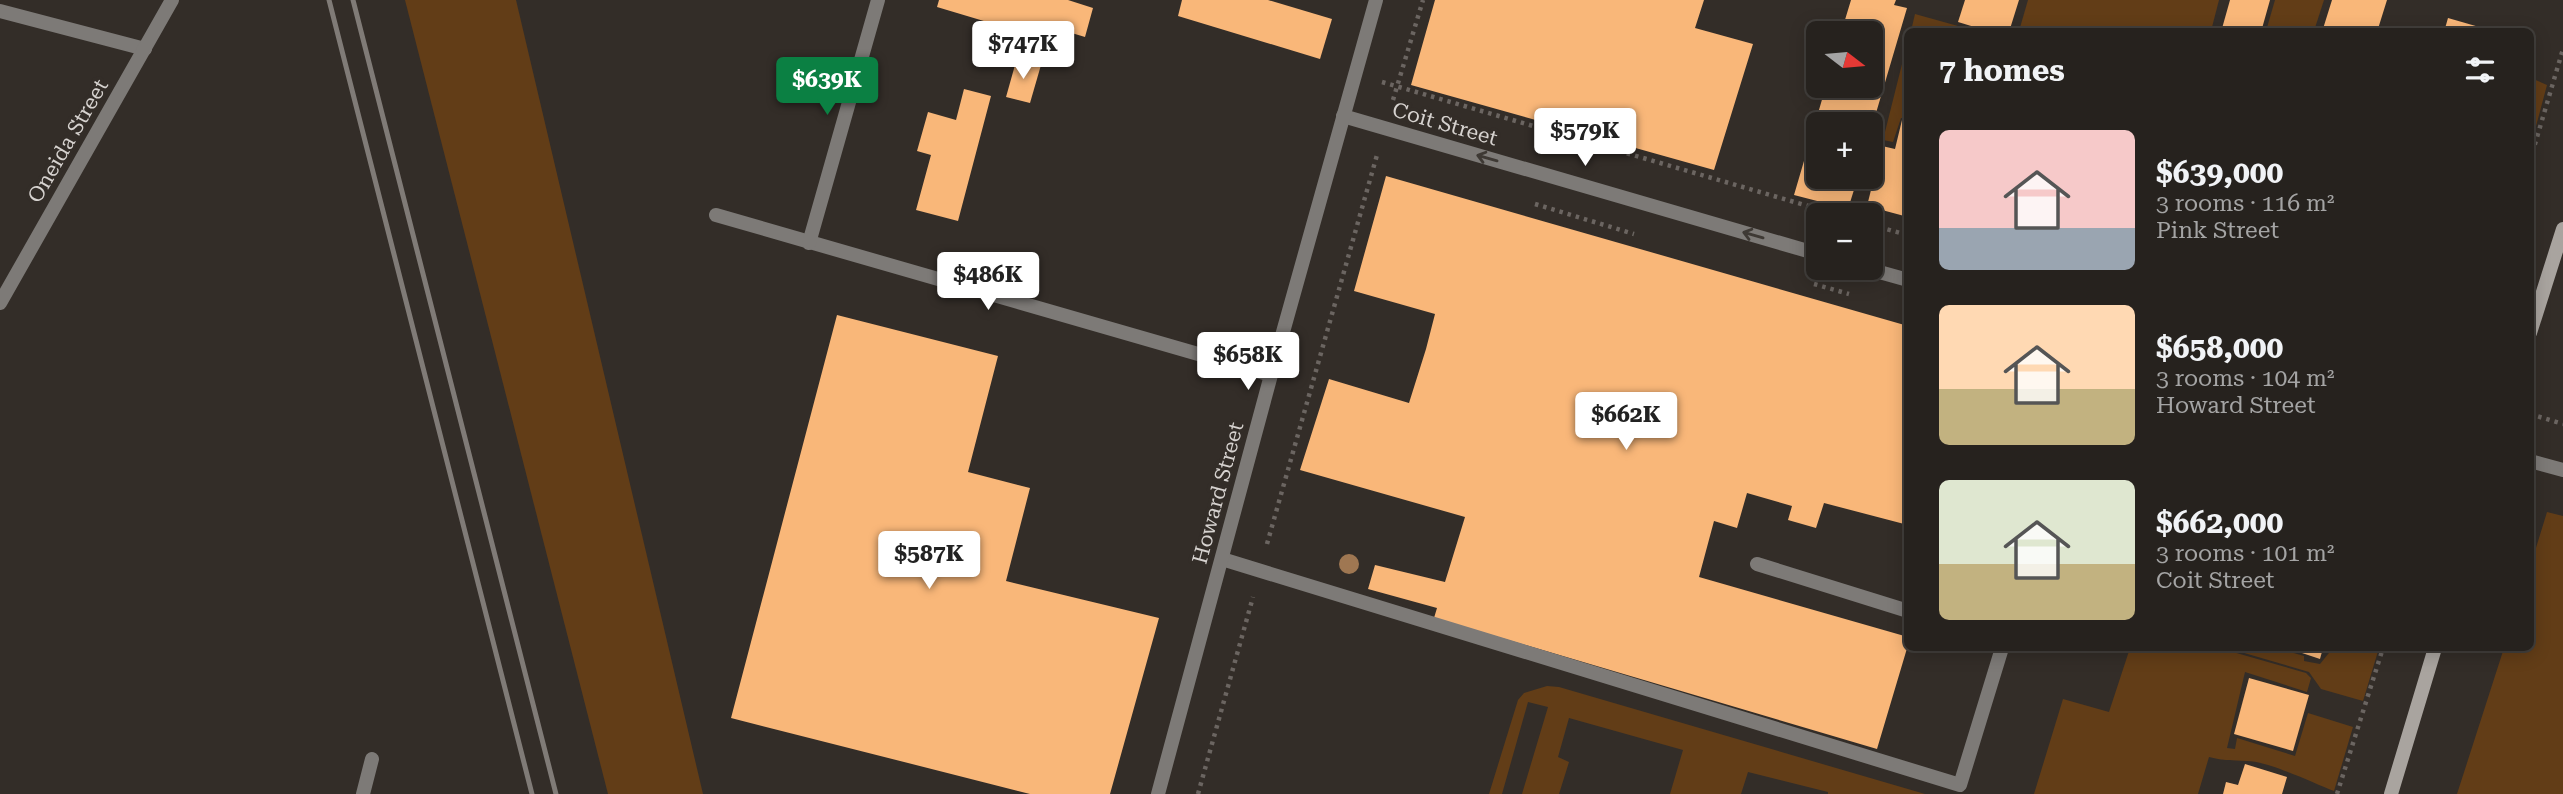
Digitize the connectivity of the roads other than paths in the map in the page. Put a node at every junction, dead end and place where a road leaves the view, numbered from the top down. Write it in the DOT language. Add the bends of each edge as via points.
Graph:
graph roads {
  1 [pos="172,0"];
  2 [pos="878,0"];
  3 [pos="1376,0"];
  4 [pos="0,11"];
  5 [pos="145,49"];
  6 [pos="1343,116"];
  7 [pos="716,215"];
  8 [pos="2563,229"];
  9 [pos="809,243"];
  10 [pos="1806,251"];
  11 [pos="1883,273"];
  12 [pos="1904,279"];
  13 [pos="0,303"];
  14 [pos="2534,320"];
  15 [pos="1271,375"];
  16 [pos="2534,462"];
  17 [pos="2563,470"];
  18 [pos="1222,559"];
  19 [pos="1757,564"];
  20 [pos="1904,610"];
  21 [pos="2001,651"];
  22 [pos="2434,651"];
  23 [pos="372,759"];
  24 [pos="363,794"];
  25 [pos="1158,794"];
  26 [pos="2391,794"];
  1 -- 5 [label="street, Oneida Street"];
  2 -- 9 [label="street"];
  3 -- 6 [label="street, Howard Street"];
  4 -- 5 [label="street"];
  5 -- 13 [label="street, Oneida Street"];
  10 -- 6 [label="street, Coit Street, one-way"];
  6 -- 15 [label="street, Howard Street"];
  7 -- 9 [label="street"];
  8 -- 14 [label="main road"];
  9 -- 15 [label="street"];
  11 -- 12 [label="street"];
  15 -- 18 [label="street, Howard Street"];
  16 -- 17 [label="street"];
  18 -- 21 [label="street" via="1960,785"];
  18 -- 25 [label="street, Howard Street"];
  19 -- 20 [label="street"];
  22 -- 26 [label="main road"];
  23 -- 24 [label="street"];
}
